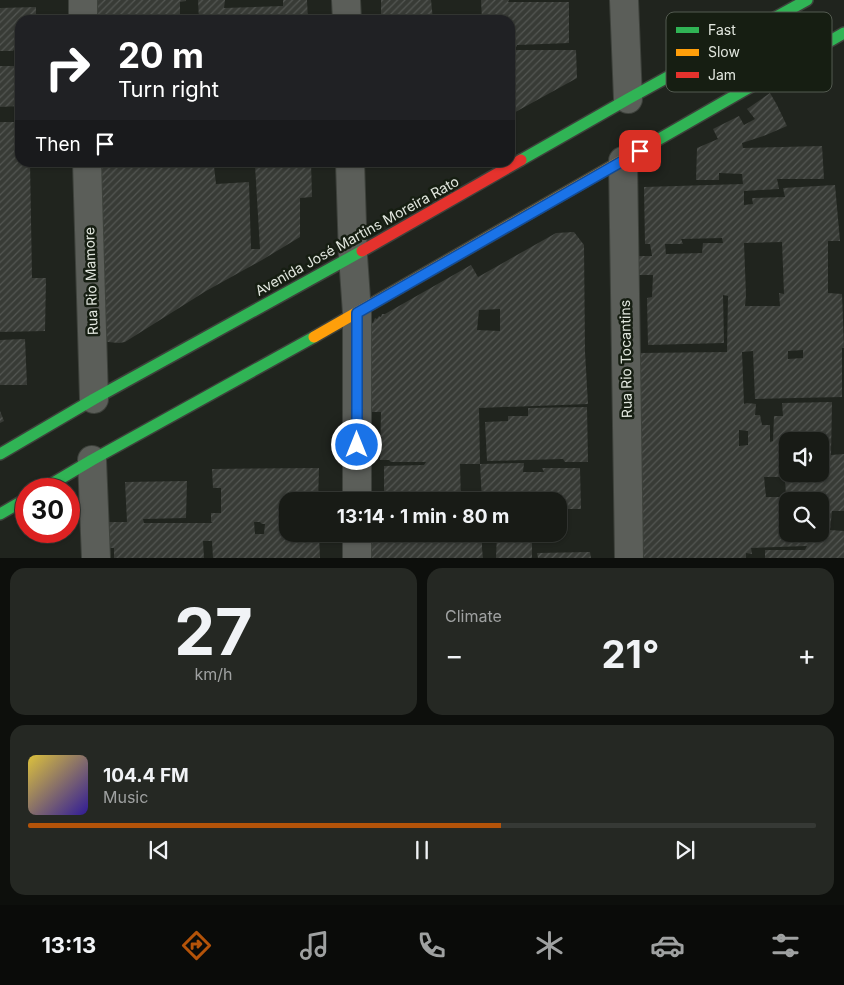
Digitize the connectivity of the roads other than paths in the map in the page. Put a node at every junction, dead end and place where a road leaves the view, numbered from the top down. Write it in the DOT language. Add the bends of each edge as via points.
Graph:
graph roads {
  1 [pos="83,0"];
  2 [pos="346,0"];
  3 [pos="624,0"];
  4 [pos="807,0"];
  5 [pos="785,12"];
  6 [pos="83,15"];
  7 [pos="347,15"];
  8 [pos="844,33"];
  9 [pos="832,40"];
  10 [pos="666,78"];
  11 [pos="742,92"];
  12 [pos="628,99"];
  13 [pos="623,161"];
  14 [pos="515,164"];
  15 [pos="87,167"];
  16 [pos="350,167"];
  17 [pos="509,167"];
  18 [pos="353,256"];
  19 [pos="357,313"];
  20 [pos="94,399"];
  21 [pos="0,454"];
  22 [pos="92,460"];
  23 [pos="62,478"];
  24 [pos="357,492"];
  25 [pos="15,505"];
  26 [pos="0,514"];
  27 [pos="357,542"];
  28 [pos="96,558"];
  29 [pos="357,558"];
  30 [pos="629,558"];
  1 -- 6 [label="street"];
  2 -- 7 [label="street"];
  3 -- 12 [label="street"];
  4 -- 5 [label="street, Avenida José Martins Moreira Rato"];
  8 -- 9 [label="street"];
  10 -- 12 [label="street, Avenida José Martins Moreira Rato"];
  11 -- 13 [label="street"];
  12 -- 14 [label="street, Avenida José Martins Moreira Rato"];
  13 -- 19 [label="street"];
  13 -- 30 [label="street, Rua Rio Tocantins"];
  15 -- 20 [label="street, Rua Rio Mamore"];
  16 -- 18 [label="street"];
  17 -- 18 [label="street, Avenida José Martins Moreira Rato"];
  18 -- 19 [label="street"];
  18 -- 20 [label="street, Avenida José Martins Moreira Rato"];
  19 -- 22 [label="street"];
  19 -- 24 [label="street"];
  20 -- 21 [label="street, Avenida José Martins Moreira Rato"];
  22 -- 23 [label="street"];
  22 -- 28 [label="street"];
  25 -- 26 [label="street"];
  27 -- 29 [label="street"];
}
